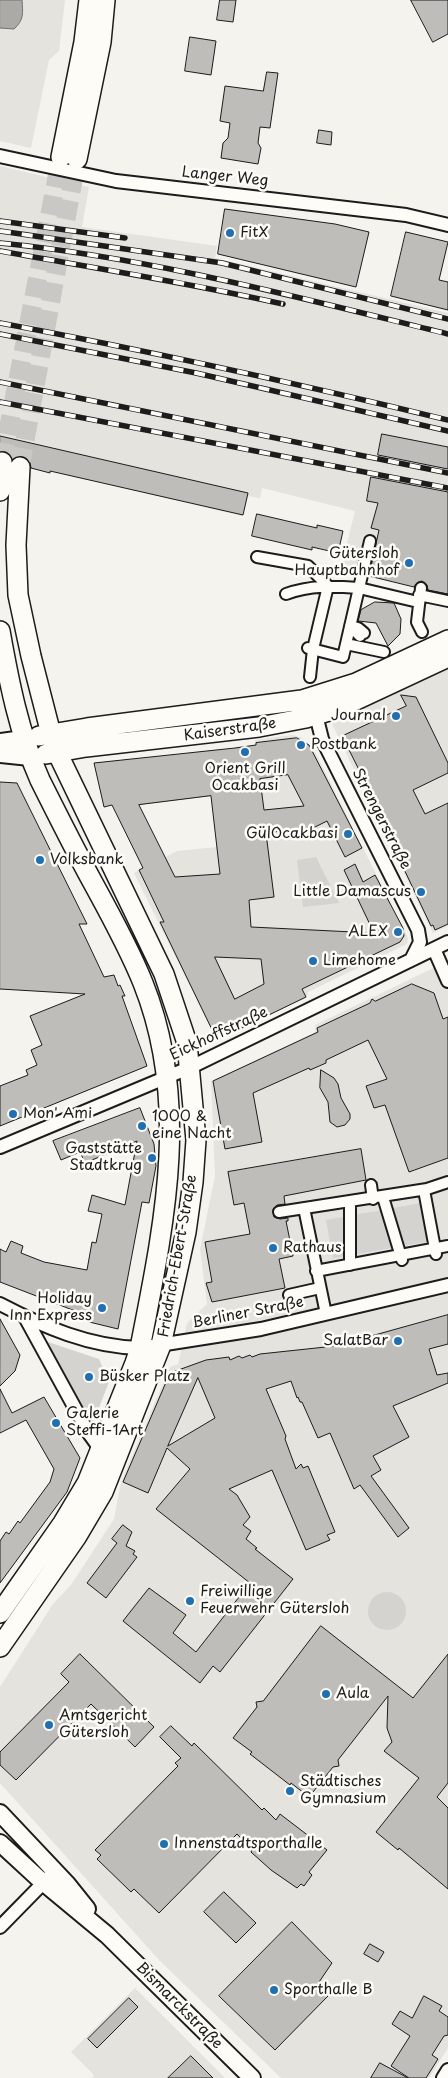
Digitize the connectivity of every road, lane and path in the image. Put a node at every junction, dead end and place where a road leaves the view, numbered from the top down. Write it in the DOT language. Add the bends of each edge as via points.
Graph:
graph roads {
  1 [pos="89,0"];
  2 [pos="104,0"];
  3 [pos="0,156"];
  4 [pos="448,225"];
  5 [pos="0,490"];
  6 [pos="370,541"];
  7 [pos="257,557"];
  8 [pos="328,586"];
  9 [pos="359,588"];
  10 [pos="286,594"];
  11 [pos="419,595"];
  12 [pos="448,601"];
  13 [pos="350,626"];
  14 [pos="0,631"];
  15 [pos="422,632"];
  16 [pos="362,634"];
  17 [pos="448,640"];
  18 [pos="346,644"];
  19 [pos="310,648"];
  20 [pos="384,652"];
  21 [pos="448,657"];
  22 [pos="310,677"];
  23 [pos="328,693"];
  24 [pos="316,715"];
  25 [pos="51,734"];
  26 [pos="23,739"];
  27 [pos="0,742"];
  28 [pos="57,752"];
  29 [pos="0,754"];
  30 [pos="30,757"];
  31 [pos="448,942"];
  32 [pos="434,949"];
  33 [pos="411,960"];
  34 [pos="448,981"];
  35 [pos="191,1066"];
  36 [pos="167,1076"];
  37 [pos="0,1147"];
  38 [pos="448,1182"];
  39 [pos="371,1185"];
  40 [pos="424,1190"];
  41 [pos="378,1198"];
  42 [pos="350,1202"];
  43 [pos="304,1208"];
  44 [pos="279,1212"];
  45 [pos="448,1246"];
  46 [pos="436,1252"];
  47 [pos="402,1258"];
  48 [pos="350,1264"];
  49 [pos="316,1271"];
  50 [pos="448,1285"];
  51 [pos="320,1288"];
  52 [pos="289,1295"];
  53 [pos="0,1304"];
  54 [pos="326,1314"];
  55 [pos="25,1318"];
  56 [pos="161,1345"];
  57 [pos="140,1348"];
  58 [pos="101,1450"];
  59 [pos="1,1609"];
  60 [pos="19,1620"];
  61 [pos="0,1647"];
  62 [pos="0,1813"];
  63 [pos="0,1842"];
  64 [pos="50,1877"];
  65 [pos="0,1927"];
  66 [pos="448,2070"];
  67 [pos="252,2078"];
  68 [pos="443,2078"];
  1 -- 2 [label="main road" via="69,158 101,42"];
  3 -- 4 [label="street, Langer Weg" via="116,181 399,215"];
  5 -- 25 [label="main road, Friedrich-Ebert-Straße" via="11,464 18,595"];
  6 -- 9 [label="street"];
  7 -- 8 [label="street" via="308,566"];
  8 -- 9 [label="street"];
  8 -- 10 [label="street"];
  8 -- 19 [label="street"];
  9 -- 11 [label="street"];
  9 -- 13 [label="street"];
  11 -- 12 [label="street"];
  11 -- 15 [label="street" via="417,622"];
  13 -- 16 [label="street"];
  13 -- 18 [label="street"];
  14 -- 26 [label="main road, Friedrich-Ebert-Straße"];
  17 -- 23 [label="main road, Kaiserstraße"];
  18 -- 19 [label="street" via="343,656"];
  18 -- 20 [label="street"];
  19 -- 22 [label="street"];
  21 -- 24 [label="main road, Kaiserstraße"];
  23 -- 24 [label="street"];
  23 -- 25 [label="main road, Kaiserstraße" via="284,704"];
  24 -- 28 [label="main road, Kaiserstraße" via="259,727"];
  24 -- 33 [label="street, Strengerstraße" via="322,738 418,930 420,942"];
  25 -- 26 [label="main road, Kaiserstraße"];
  25 -- 28 [label="main road, Friedrich-Ebert-Straße"];
  26 -- 27 [label="street, Kaiserstraße"];
  26 -- 30 [label="main road, Friedrich-Ebert-Straße"];
  28 -- 30 [label="main road, Kaiserstraße"];
  28 -- 35 [label="main road, Friedrich-Ebert-Straße" via="164,974 186,1040"];
  29 -- 30 [label="street, Kaiserstraße"];
  30 -- 36 [label="main road, Friedrich-Ebert-Straße" via="144,984"];
  31 -- 32 [label="street, Eickhoffstraße"];
  32 -- 33 [label="street, Eickhoffstraße"];
  32 -- 34 [label="street"];
  33 -- 35 [label="street, Eickhoffstraße"];
  35 -- 36 [label="street, Eickhoffstraße"];
  35 -- 56 [label="main road, Friedrich-Ebert-Straße" via="196,1140 193,1182 186,1232"];
  36 -- 37 [label="street, Eickhoffstraße"];
  36 -- 57 [label="main road, Friedrich-Ebert-Straße" via="171,1142 168,1181"];
  38 -- 40 [label="street"];
  39 -- 41 [label="street"];
  40 -- 41 [label="street"];
  40 -- 46 [label="street"];
  41 -- 42 [label="street"];
  41 -- 47 [label="street"];
  42 -- 43 [label="street"];
  42 -- 48 [label="street"];
  43 -- 44 [label="street"];
  43 -- 49 [label="street"];
  45 -- 46 [label="street"];
  46 -- 47 [label="street"];
  47 -- 48 [label="street"];
  48 -- 49 [label="street"];
  49 -- 51 [label="street"];
  50 -- 54 [label="street, Berliner Straße"];
  51 -- 52 [label="street"];
  51 -- 54 [label="street"];
  53 -- 55 [label="street, Berliner Straße"];
  54 -- 56 [label="street, Berliner Straße" via="261,1329"];
  55 -- 57 [label="street, Berliner Straße" via="96,1343"];
  55 -- 58 [label="street"];
  56 -- 57 [label="street, Berliner Straße"];
  56 -- 60 [label="main road, Friedrich-Ebert-Straße" via="103,1492"];
  57 -- 58 [label="main road, Friedrich-Ebert-Straße"];
  58 -- 59 [label="main road, Friedrich-Ebert-Straße" via="63,1523"];
  59 -- 60 [label="street"];
  60 -- 61 [label="main road, Friedrich-Ebert-Straße"];
  62 -- 64 [label="street, Bismarckstraße"];
  63 -- 64 [label="street, Bismarckstraße"];
  64 -- 65 [label="street"];
  64 -- 67 [label="street, Bismarckstraße"];
  66 -- 68 [label="street"];
}
